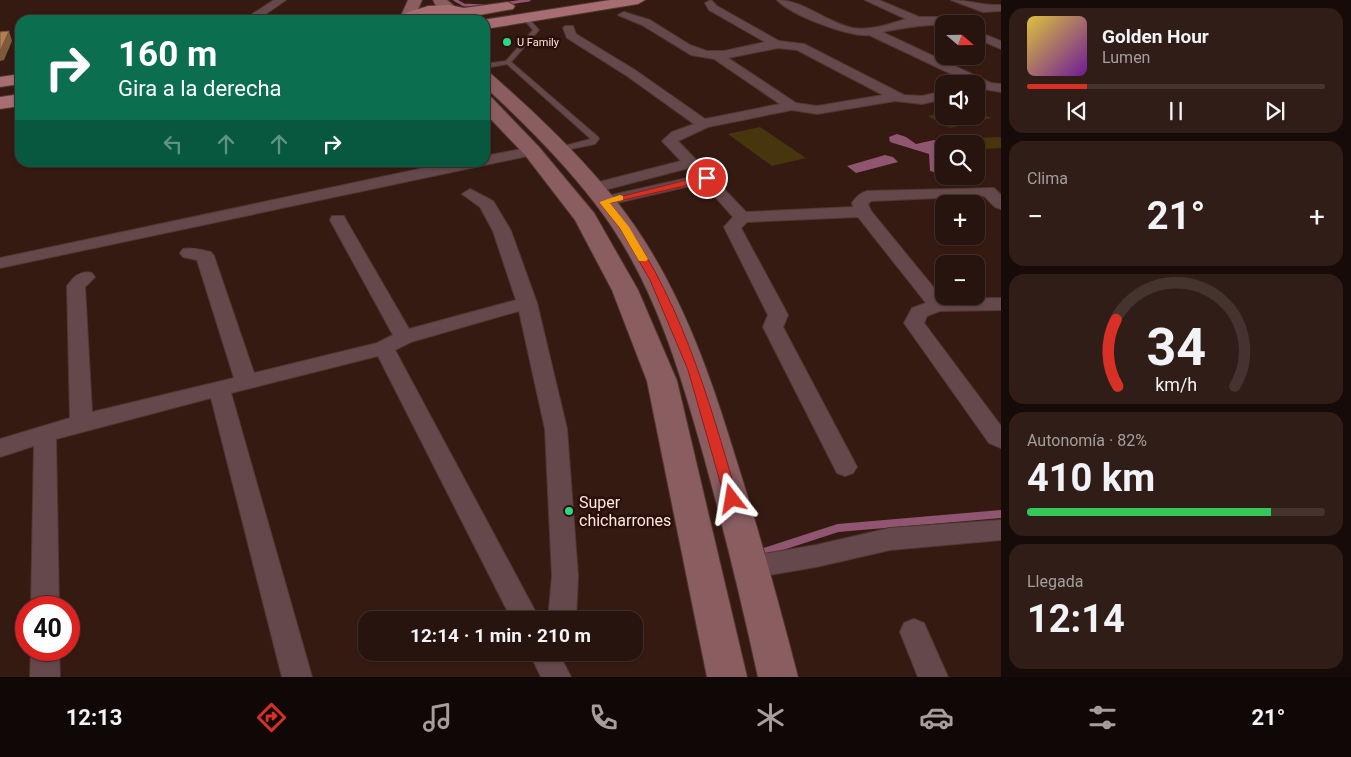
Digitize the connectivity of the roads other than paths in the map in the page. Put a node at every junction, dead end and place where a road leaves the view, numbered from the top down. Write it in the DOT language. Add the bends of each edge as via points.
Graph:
graph roads {
  1 [pos="281,0"];
  2 [pos="415,0"];
  3 [pos="440,0"];
  4 [pos="547,0"];
  5 [pos="638,0"];
  6 [pos="782,0"];
  7 [pos="870,0"];
  8 [pos="956,0"];
  9 [pos="710,3"];
  10 [pos="1001,8"];
  11 [pos="462,14"];
  12 [pos="257,15"];
  13 [pos="406,15"];
  14 [pos="417,15"];
  15 [pos="624,16"];
  16 [pos="526,18"];
  17 [pos="935,20"];
  18 [pos="919,21"];
  19 [pos="490,23"];
  20 [pos="569,28"];
  21 [pos="870,31"];
  22 [pos="985,38"];
  23 [pos="777,44"];
  24 [pos="1001,45"];
  25 [pos="717,56"];
  26 [pos="508,62"];
  27 [pos="956,75"];
  28 [pos="490,79"];
  29 [pos="15,80"];
  30 [pos="0,82"];
  31 [pos="490,87"];
  32 [pos="985,88"];
  33 [pos="1001,88"];
  34 [pos="935,96"];
  35 [pos="895,97"];
  36 [pos="15,101"];
  37 [pos="0,103"];
  38 [pos="792,106"];
  39 [pos="703,124"];
  40 [pos="546,150"];
  41 [pos="490,160"];
  42 [pos="692,164"];
  43 [pos="452,167"];
  44 [pos="707,178"];
  45 [pos="994,187"];
  46 [pos="470,194"];
  47 [pos="598,195"];
  48 [pos="1001,204"];
  49 [pos="864,212"];
  50 [pos="742,216"];
  51 [pos="338,220"];
  52 [pos="592,230"];
  53 [pos="637,250"];
  54 [pos="190,253"];
  55 [pos="0,262"];
  56 [pos="86,277"];
  57 [pos="527,303"];
  58 [pos="1001,304"];
  59 [pos="938,306"];
  60 [pos="394,342"];
  61 [pos="246,382"];
  62 [pos="219,389"];
  63 [pos="81,423"];
  64 [pos="45,434"];
  65 [pos="1001,440"];
  66 [pos="0,448"];
  67 [pos="845,467"];
  68 [pos="1001,530"];
  69 [pos="752,566"];
  70 [pos="45,596"];
  71 [pos="522,611"];
  72 [pos="563,611"];
  73 [pos="914,632"];
  74 [pos="45,661"];
  75 [pos="548,661"];
  76 [pos="559,661"];
  77 [pos="45,677"];
  78 [pos="297,677"];
  79 [pos="557,677"];
  80 [pos="727,677"];
  81 [pos="778,677"];
  82 [pos="933,677"];
  1 -- 12 [label="street"];
  2 -- 13 [label="street"];
  3 -- 11 [label="street" via="442,5"];
  4 -- 11 [label="main road"];
  5 -- 16 [label="main road"];
  6 -- 21 [label="street" via="845,29"];
  7 -- 18 [label="street"];
  8 -- 10 [label="street" via="975,8"];
  9 -- 23 [label="street" via="713,8"];
  11 -- 14 [label="main road" via="433,10"];
  15 -- 25 [label="street" via="640,18 699,53"];
  16 -- 19 [label="main road"];
  16 -- 26 [label="lane" via="536,30"];
  17 -- 18 [label="street"];
  18 -- 21 [label="street"];
  20 -- 39 [label="street" via="571,36"];
  21 -- 27 [label="street"];
  22 -- 24 [label="street"];
  23 -- 25 [label="street"];
  23 -- 35 [label="street" via="800,47"];
  25 -- 38 [label="street"];
  26 -- 28 [label="lane"];
  26 -- 40 [label="lane" via="596,138 592,142"];
  29 -- 30 [label="main road"];
  31 -- 40 [label="street"];
  32 -- 33 [label="street"];
  34 -- 35 [label="street" via="909,100"];
  35 -- 38 [label="street" via="817,110"];
  36 -- 37 [label="main road"];
  38 -- 39 [label="street"];
  39 -- 42 [label="street" via="669,141"];
  40 -- 41 [label="street"];
  40 -- 47 [label="street"];
  40 -- 52 [label="street" via="559,182"];
  42 -- 44 [label="street"];
  42 -- 47 [label="street"];
  43 -- 55 [label="street"];
  44 -- 47 [label="street"];
  44 -- 50 [label="street"];
  45 -- 48 [label="street"];
  45 -- 49 [label="street" via="867,196 860,202"];
  46 -- 57 [label="street" via="488,204 502,231"];
  47 -- 53 [label="street" via="624,227"];
  49 -- 50 [label="street"];
  49 -- 59 [label="street"];
  50 -- 67 [label="street" via="732,227 778,315 773,327"];
  51 -- 60 [label="street"];
  52 -- 53 [label="street" via="607,239 614,252 626,254"];
  52 -- 80 [label="street" via="625,290 662,381"];
  53 -- 69 [label="street" via="655,280 694,370"];
  54 -- 61 [label="street" via="205,256"];
  56 -- 63 [label="street" via="76,286"];
  57 -- 60 [label="street"];
  57 -- 72 [label="street" via="556,429 565,576"];
  58 -- 59 [label="street"];
  59 -- 65 [label="street" via="920,312 914,323"];
  60 -- 61 [label="street"];
  60 -- 71 [label="street"];
  61 -- 62 [label="street"];
  62 -- 63 [label="street"];
  62 -- 78 [label="street"];
  63 -- 64 [label="street"];
  64 -- 66 [label="street"];
  64 -- 70 [label="street"];
  68 -- 69 [label="street" via="890,539"];
  69 -- 81 [label="street"];
  73 -- 82 [label="street"];
  74 -- 77 [label="street"];
  75 -- 79 [label="street"];
  76 -- 79 [label="street"];
}
